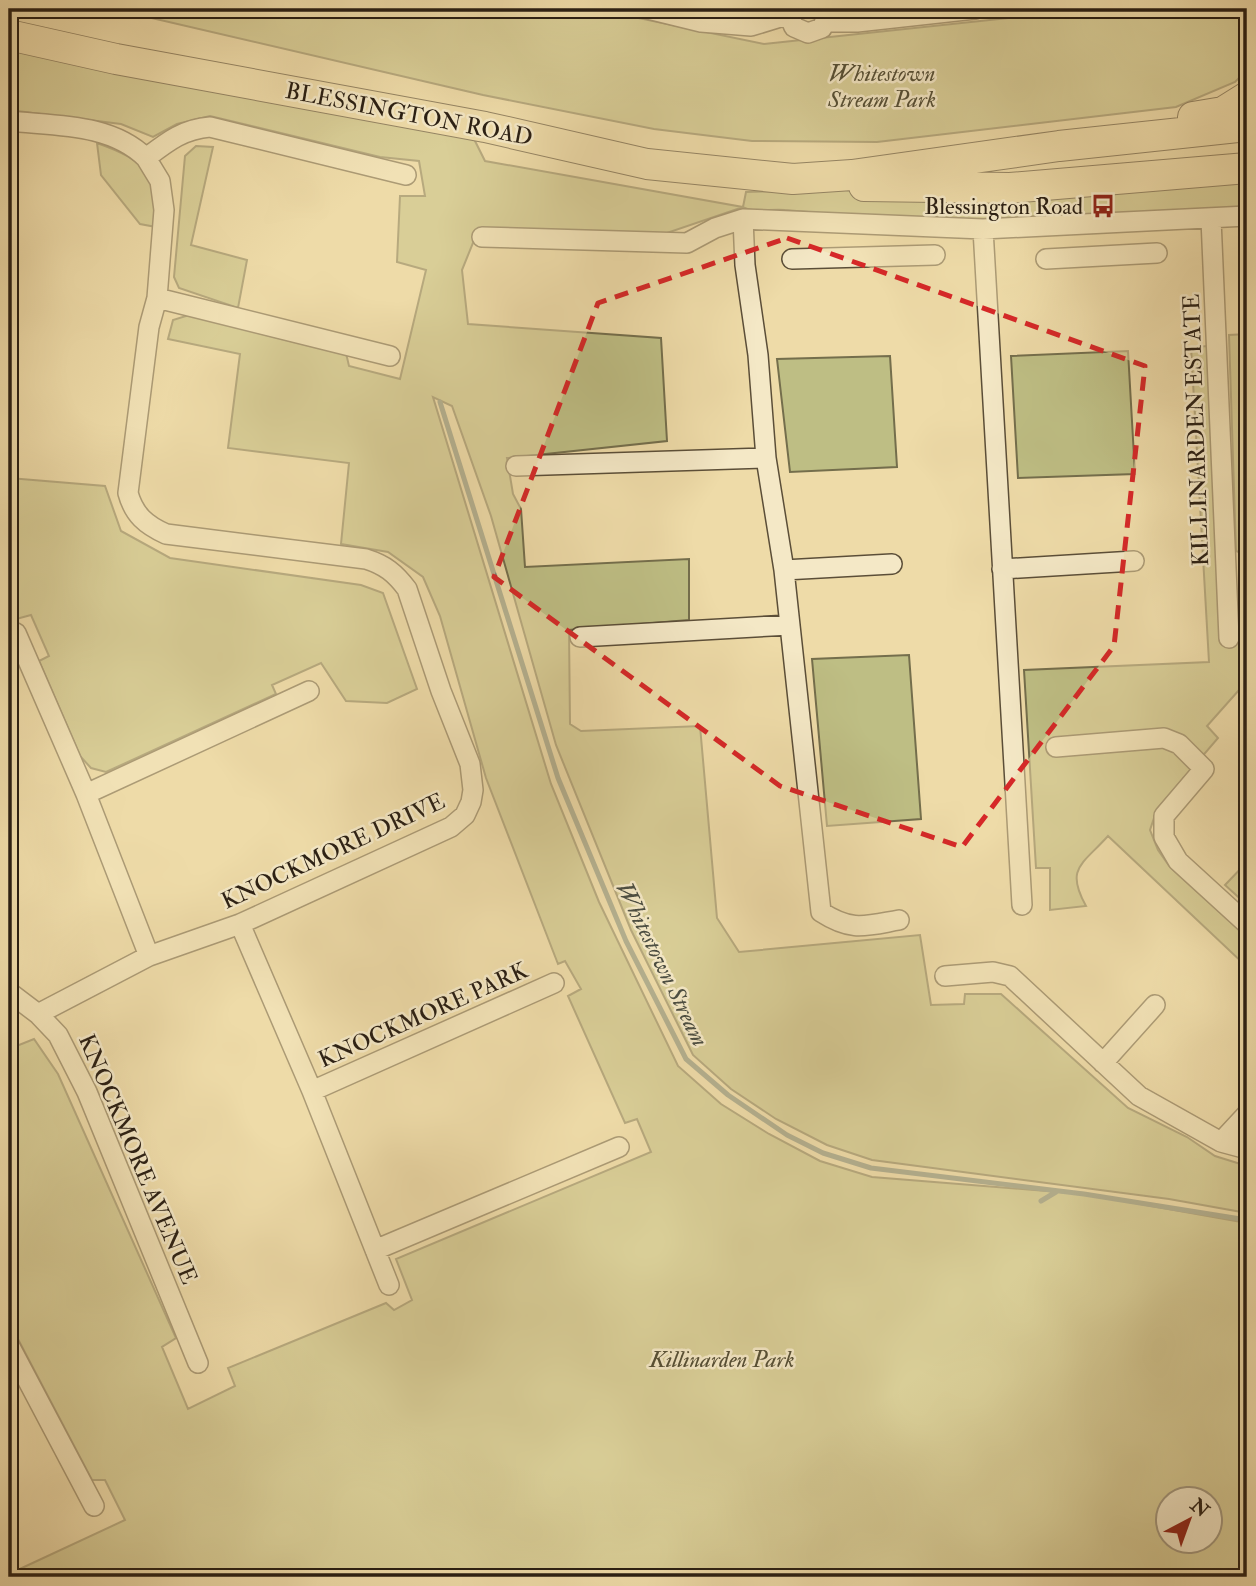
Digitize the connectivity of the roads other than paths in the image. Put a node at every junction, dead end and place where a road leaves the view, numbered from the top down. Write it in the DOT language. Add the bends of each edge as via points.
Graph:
graph roads {
  1 [pos="648,9"];
  2 [pos="975,9"];
  3 [pos="787,12"];
  4 [pos="828,15"];
  5 [pos="9,35"];
  6 [pos="1247,97"];
  7 [pos="9,121"];
  8 [pos="1247,126"];
  9 [pos="1059,145"];
  10 [pos="146,158"];
  11 [pos="1247,168"];
  12 [pos="406,175"];
  13 [pos="812,179"];
  14 [pos="1247,216"];
  15 [pos="743,219"];
  16 [pos="1211,219"];
  17 [pos="1105,225"];
  18 [pos="866,226"];
  19 [pos="983,229"];
  20 [pos="482,237"];
  21 [pos="1157,253"];
  22 [pos="935,255"];
  23 [pos="866,256"];
  24 [pos="1106,256"];
  25 [pos="792,259"];
  26 [pos="1046,259"];
  27 [pos="157,299"];
  28 [pos="390,356"];
  29 [pos="766,458"];
  30 [pos="516,466"];
  31 [pos="1134,561"];
  32 [pos="892,564"];
  33 [pos="1002,569"];
  34 [pos="784,570"];
  35 [pos="790,625"];
  36 [pos="16,633"];
  37 [pos="580,636"];
  38 [pos="1229,638"];
  39 [pos="309,691"];
  40 [pos="1056,747"];
  41 [pos="86,794"];
  42 [pos="1022,905"];
  43 [pos="899,920"];
  44 [pos="240,924"];
  45 [pos="1247,924"];
  46 [pos="149,956"];
  47 [pos="945,976"];
  48 [pos="554,983"];
  49 [pos="9,992"];
  50 [pos="1154,1005"];
  51 [pos="38,1014"];
  52 [pos="1103,1063"];
  53 [pos="313,1091"];
  54 [pos="1247,1114"];
  55 [pos="1221,1142"];
  56 [pos="619,1147"];
  57 [pos="1247,1149"];
  58 [pos="375,1250"];
  59 [pos="389,1285"];
  60 [pos="9,1345"];
  61 [pos="198,1363"];
  62 [pos="94,1506"];
  1 -- 3 [label="street" via="701,22 751,26"];
  2 -- 4 [label="street" via="857,22"];
  3 -- 4 [label="street" via="789,22 801,31 815,32"];
  5 -- 13 [label="main road, BLESSINGTON ROAD" via="485,127 647,164"];
  6 -- 9 [label="main road" via="1223,112"];
  7 -- 10 [label="street" via="111,135 129,142"];
  8 -- 9 [label="main road, BLESSINGTON ROAD"];
  9 -- 13 [label="main road, BLESSINGTON ROAD"];
  10 -- 12 [label="street" via="179,134 210,127"];
  10 -- 27 [label="street, KNOCKMORE DRIVE" via="163,194"];
  11 -- 13 [label="main road, BLESSINGTON ROAD" via="1010,188 900,189"];
  14 -- 16 [label="street"];
  15 -- 18 [label="street"];
  15 -- 20 [label="street" via="687,243"];
  15 -- 29 [label="street"];
  16 -- 17 [label="street"];
  16 -- 38 [label="street, KILLINARDEN ESTATE"];
  17 -- 19 [label="street"];
  17 -- 24 [label="street"];
  18 -- 19 [label="street"];
  18 -- 23 [label="street"];
  19 -- 33 [label="street"];
  21 -- 24 [label="street"];
  22 -- 23 [label="street"];
  23 -- 25 [label="street"];
  24 -- 26 [label="street"];
  27 -- 28 [label="street"];
  27 -- 44 [label="street, KNOCKMORE DRIVE" via="128,493 132,508 166,534 366,559 397,575 407,589 470,764 473,790 465,815 451,827"];
  29 -- 30 [label="street"];
  29 -- 34 [label="street"];
  31 -- 33 [label="street"];
  32 -- 34 [label="street"];
  33 -- 42 [label="street"];
  34 -- 35 [label="street"];
  35 -- 37 [label="street"];
  35 -- 43 [label="street" via="821,912 840,925 863,927"];
  36 -- 41 [label="street"];
  39 -- 41 [label="street"];
  40 -- 45 [label="street" via="1164,738 1179,744 1205,769 1164,816 1164,837 1178,861"];
  41 -- 46 [label="street"];
  44 -- 46 [label="street, KNOCKMORE DRIVE"];
  44 -- 53 [label="street, KNOCKMORE PARK"];
  46 -- 51 [label="street, KNOCKMORE DRIVE"];
  47 -- 52 [label="street" via="993,972 1010,976"];
  48 -- 53 [label="street, KNOCKMORE PARK"];
  49 -- 51 [label="street, KNOCKMORE AVENUE"];
  50 -- 52 [label="street"];
  51 -- 61 [label="street, KNOCKMORE AVENUE" via="58,1035 86,1092"];
  52 -- 55 [label="street" via="1139,1096"];
  53 -- 58 [label="street, KNOCKMORE PARK"];
  54 -- 55 [label="street"];
  55 -- 57 [label="street"];
  56 -- 58 [label="street"];
  58 -- 59 [label="street, KNOCKMORE PARK"];
  60 -- 62 [label="street"];
}
